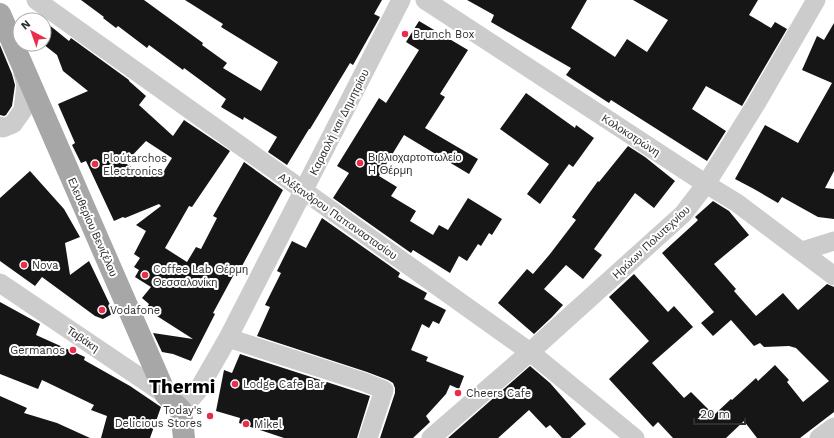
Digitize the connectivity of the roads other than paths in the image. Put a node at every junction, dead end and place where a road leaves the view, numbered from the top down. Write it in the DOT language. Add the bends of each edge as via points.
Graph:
graph roads {
  1 [pos="36,0"];
  2 [pos="401,0"];
  3 [pos="424,0"];
  4 [pos="816,0"];
  5 [pos="0,14"];
  6 [pos="12,42"];
  7 [pos="15,52"];
  8 [pos="16,52"];
  9 [pos="0,126"];
  10 [pos="706,184"];
  11 [pos="303,191"];
  12 [pos="834,241"];
  13 [pos="802,252"];
  14 [pos="834,276"];
  15 [pos="0,283"];
  16 [pos="228,338"];
  17 [pos="530,352"];
  18 [pos="173,402"];
  19 [pos="834,427"];
  20 [pos="184,438"];
  21 [pos="368,438"];
  22 [pos="431,438"];
  23 [pos="635,438"];
  24 [pos="819,438"];
  1 -- 11 [label="street, Αλέξανδρου Παπαναστασίου"];
  2 -- 11 [label="street, Καραολή και Δημητρίου"];
  3 -- 10 [label="street, Κολοκοτρώνη"];
  4 -- 10 [label="street, Ηρώων Πολυτεχνίου"];
  5 -- 6 [label="main road, Ελευθερίου Βενιζέλου"];
  7 -- 9 [label="street" via="26,84 23,110 13,124 3,128"];
  8 -- 18 [label="main road, Ελευθερίου Βενιζέλου"];
  10 -- 13 [label="street, Κολοκοτρώνη" via="737,203"];
  10 -- 17 [label="street, Ηρώων Πολυτεχνίου" via="684,214"];
  11 -- 16 [label="street, Καραολή και Δημητρίου"];
  11 -- 17 [label="street, Αλέξανδρου Παπαναστασίου"];
  12 -- 13 [label="street"];
  13 -- 14 [label="street, Κολοκοτρώνη"];
  15 -- 18 [label="street, Ταβάκη"];
  16 -- 18 [label="street, Καραολή και Δημητρίου" via="197,392"];
  16 -- 21 [label="street" via="384,390"];
  17 -- 22 [label="street, Ηρώων Πολυτεχνίου"];
  17 -- 23 [label="street, Αλέξανδρου Παπαναστασίου"];
  18 -- 20 [label="main road, Ελευθερίου Βενιζέλου"];
  19 -- 24 [label="street"];
}
